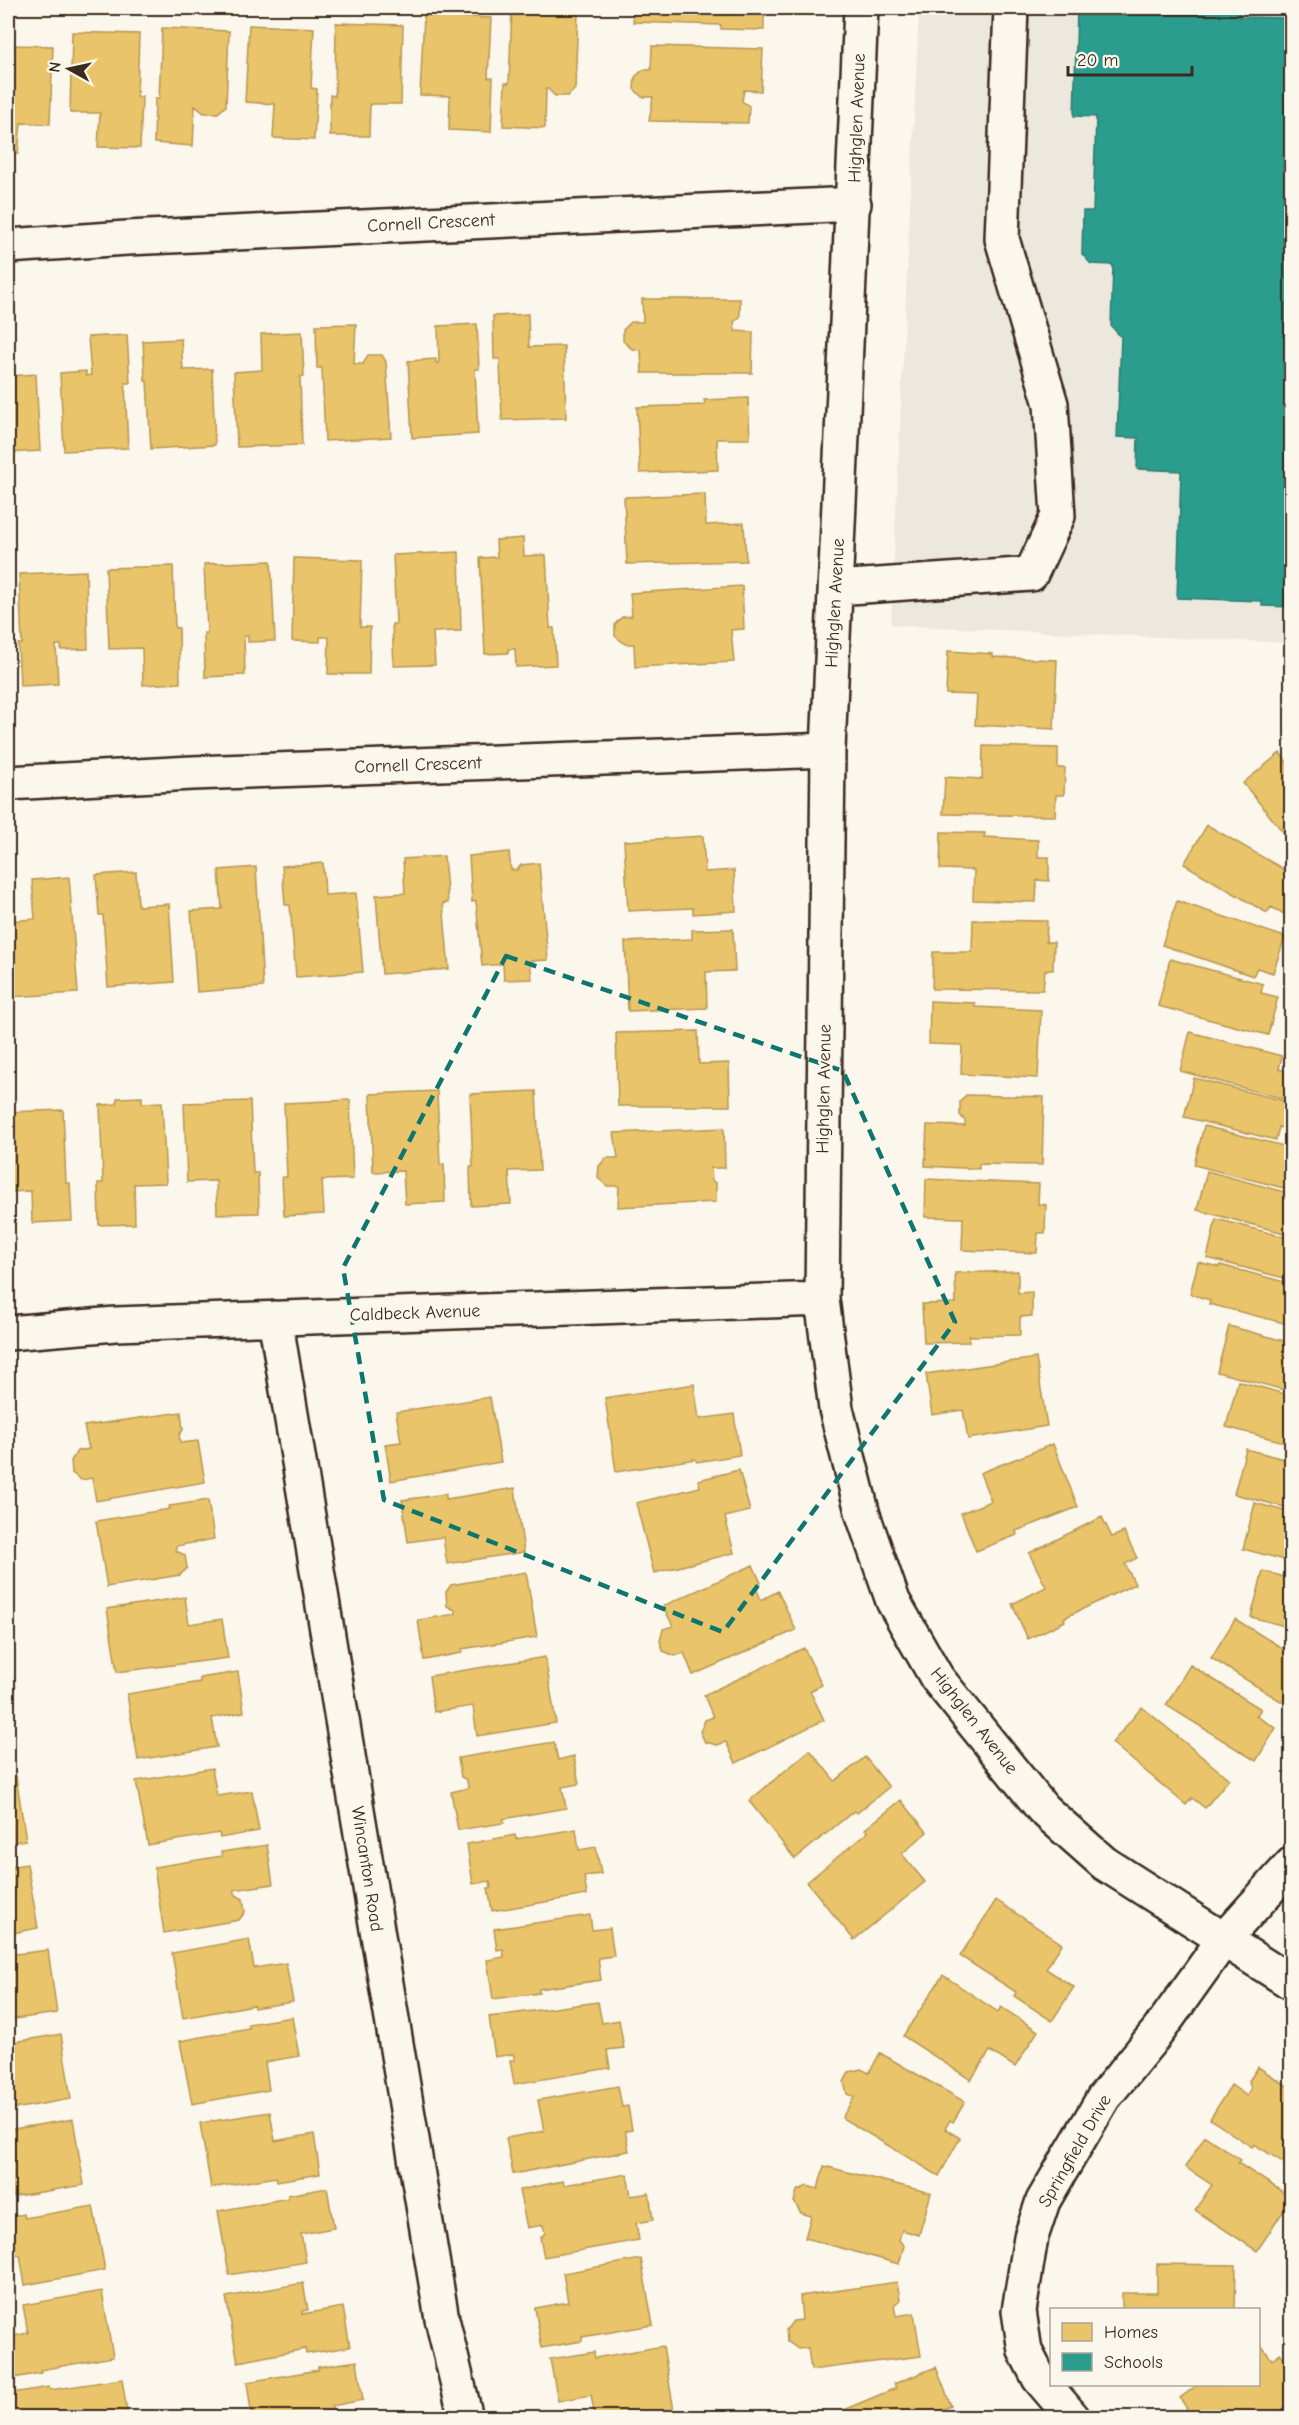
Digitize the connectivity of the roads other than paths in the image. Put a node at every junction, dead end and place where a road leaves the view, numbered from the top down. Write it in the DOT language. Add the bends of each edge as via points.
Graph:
graph roads {
  1 [pos="861,8"];
  2 [pos="1011,8"];
  3 [pos="854,204"];
  4 [pos="8,246"];
  5 [pos="836,588"];
  6 [pos="828,750"];
  7 [pos="8,783"];
  8 [pos="822,1299"];
  9 [pos="275,1318"];
  10 [pos="8,1333"];
  11 [pos="1292,1864"];
  12 [pos="1224,1940"];
  13 [pos="1292,1983"];
  14 [pos="466,2418"];
  15 [pos="1073,2418"];
  1 -- 3 [label="street, Highglen Avenue"];
  2 -- 5 [label="street" via="1002,239 1051,404 1058,516 1031,574"];
  3 -- 4 [label="street, Cornell Crescent"];
  3 -- 5 [label="street, Highglen Avenue"];
  5 -- 6 [label="street, Highglen Avenue"];
  6 -- 7 [label="street, Cornell Crescent"];
  6 -- 8 [label="street, Highglen Avenue"];
  8 -- 9 [label="street, Caldbeck Avenue"];
  8 -- 12 [label="street, Highglen Avenue" via="836,1409 863,1515 893,1601 938,1678 1043,1809 1104,1863"];
  9 -- 10 [label="street, Caldbeck Avenue"];
  9 -- 14 [label="street, Wincanton Road" via="442,2319"];
  11 -- 12 [label="street, Springfield Drive"];
  12 -- 13 [label="street, Highglen Avenue"];
  12 -- 15 [label="street, Springfield Drive" via="1159,2030 1104,2097 1042,2201 1030,2237 1019,2311 1025,2350 1040,2378"];
}
